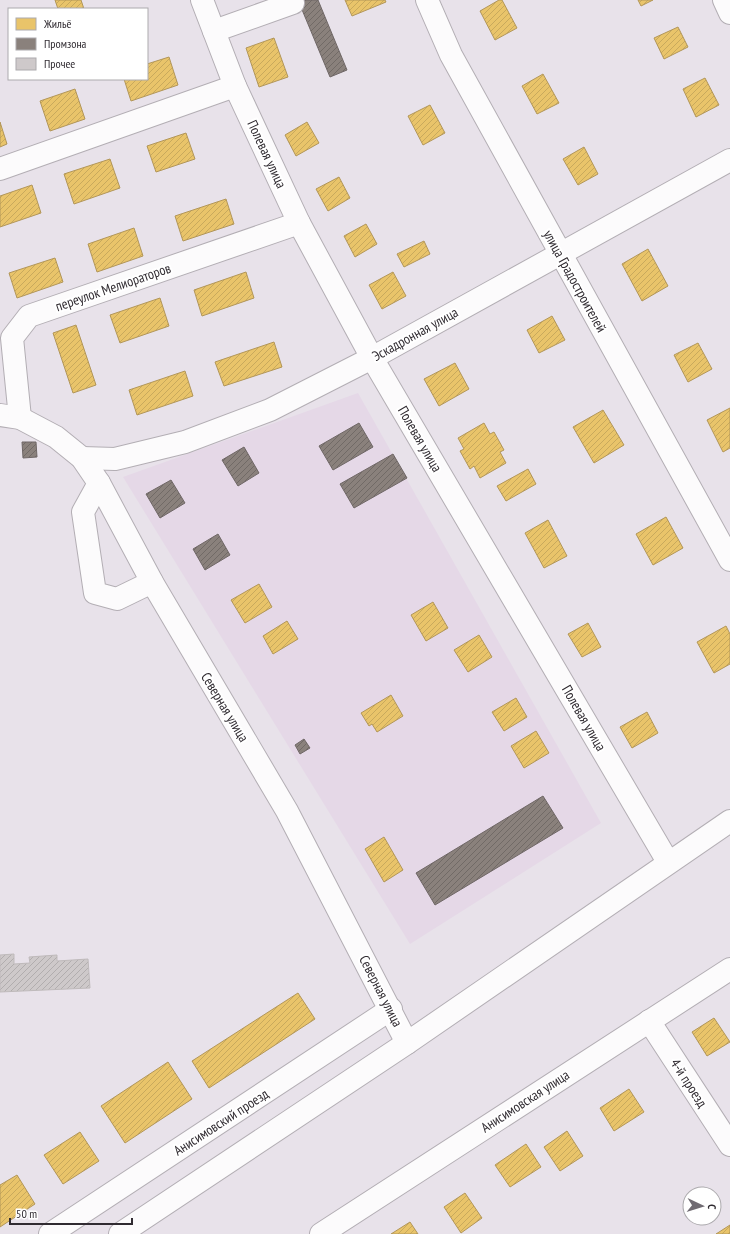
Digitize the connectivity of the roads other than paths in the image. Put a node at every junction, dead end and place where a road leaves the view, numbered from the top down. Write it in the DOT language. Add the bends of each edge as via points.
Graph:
graph roads {
  1 [pos="202,0"];
  2 [pos="427,0"];
  3 [pos="724,0"];
  4 [pos="292,3"];
  5 [pos="730,13"];
  6 [pos="214,31"];
  7 [pos="235,86"];
  8 [pos="730,160"];
  9 [pos="0,169"];
  10 [pos="300,223"];
  11 [pos="560,255"];
  12 [pos="372,358"];
  13 [pos="10,416"];
  14 [pos="82,458"];
  15 [pos="99,483"];
  16 [pos="730,560"];
  17 [pos="152,582"];
  18 [pos="730,821"];
  19 [pos="668,862"];
  20 [pos="730,969"];
  21 [pos="391,1009"];
  22 [pos="649,1021"];
  23 [pos="407,1043"];
  24 [pos="730,1145"];
  25 [pos="50,1234"];
  26 [pos="120,1234"];
  27 [pos="321,1234"];
  1 -- 6 [label="street, Полевая улица"];
  2 -- 11 [label="street, улица Градостроителей" via="451,55"];
  3 -- 5 [label="street"];
  4 -- 6 [label="street"];
  6 -- 7 [label="street, Полевая улица"];
  7 -- 9 [label="street"];
  7 -- 10 [label="street, Полевая улица"];
  8 -- 11 [label="street, Эскадронная улица"];
  10 -- 12 [label="street, Полевая улица"];
  10 -- 13 [label="street, переулок Мелиораторов" via="30,316 12,338"];
  11 -- 12 [label="street, Эскадронная улица"];
  11 -- 16 [label="street, улица Градостроителей"];
  12 -- 14 [label="street, Эскадронная улица" via="270,410 185,442 115,459"];
  12 -- 19 [label="street, Полевая улица"];
  13 -- 14 [label="street, Северная улица" via="56,437"];
  14 -- 15 [label="street, Северная улица"];
  15 -- 17 [label="street, Северная улица"];
  15 -- 17 [label="street" via="83,512 95,593 117,599"];
  17 -- 21 [label="street, Северная улица" via="287,811"];
  18 -- 19 [label="street"];
  19 -- 23 [label="street"];
  20 -- 22 [label="street, Анисимовская улица"];
  21 -- 23 [label="street, Северная улица"];
  21 -- 25 [label="street, Анисимовский проезд"];
  22 -- 24 [label="street, 4-й проезд"];
  22 -- 27 [label="street, Анисимовская улица"];
  23 -- 26 [label="street"];
}
